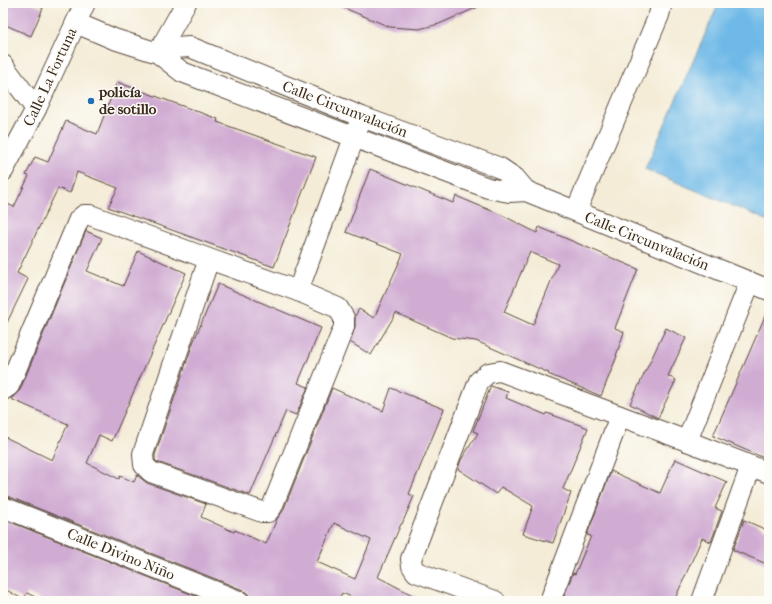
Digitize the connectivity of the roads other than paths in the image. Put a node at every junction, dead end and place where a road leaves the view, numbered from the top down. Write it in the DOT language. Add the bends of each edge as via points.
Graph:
graph roads {
  1 [pos="84,3"];
  2 [pos="186,3"];
  3 [pos="662,3"];
  4 [pos="76,23"];
  5 [pos="158,53"];
  6 [pos="3,65"];
  7 [pos="36,109"];
  8 [pos="362,117"];
  9 [pos="355,136"];
  10 [pos="3,171"];
  11 [pos="526,191"];
  12 [pos="576,211"];
  13 [pos="209,259"];
  14 [pos="750,282"];
  15 [pos="769,290"];
  16 [pos="298,291"];
  17 [pos="3,390"];
  18 [pos="620,416"];
  19 [pos="687,441"];
  20 [pos="760,470"];
  21 [pos="3,507"];
  22 [pos="238,601"];
  23 [pos="495,601"];
  24 [pos="550,601"];
  25 [pos="702,601"];
  1 -- 4 [label="street, Calle La Fortuna"];
  2 -- 5 [label="street"];
  3 -- 12 [label="street"];
  4 -- 5 [label="street, Calle Circunvalación"];
  4 -- 7 [label="street, Calle La Fortuna"];
  5 -- 8 [label="street, Calle Circunvalación" via="190,47"];
  5 -- 9 [label="street, Calle Circunvalación" via="182,72"];
  6 -- 7 [label="street"];
  7 -- 10 [label="street, Calle La Fortuna"];
  8 -- 9 [label="street"];
  8 -- 11 [label="street, Calle Circunvalación" via="500,168 515,178"];
  9 -- 11 [label="street, Calle Circunvalación" via="488,188 509,192"];
  9 -- 16 [label="street"];
  11 -- 12 [label="street, Calle Circunvalación"];
  12 -- 14 [label="street, Calle Circunvalación"];
  13 -- 16 [label="street"];
  13 -- 16 [label="street" via="143,454 144,465 151,472 262,512 268,512 272,507 344,327 344,318 338,308"];
  13 -- 17 [label="street" via="84,215 79,219 9,386"];
  14 -- 15 [label="street, Calle Circunvalación"];
  14 -- 19 [label="street"];
  18 -- 19 [label="street"];
  18 -- 23 [label="street" via="500,371 488,373 479,381 411,559 416,572"];
  18 -- 24 [label="street"];
  19 -- 20 [label="street"];
  20 -- 25 [label="street"];
  21 -- 22 [label="street, Calle Divino Niño"];
}
